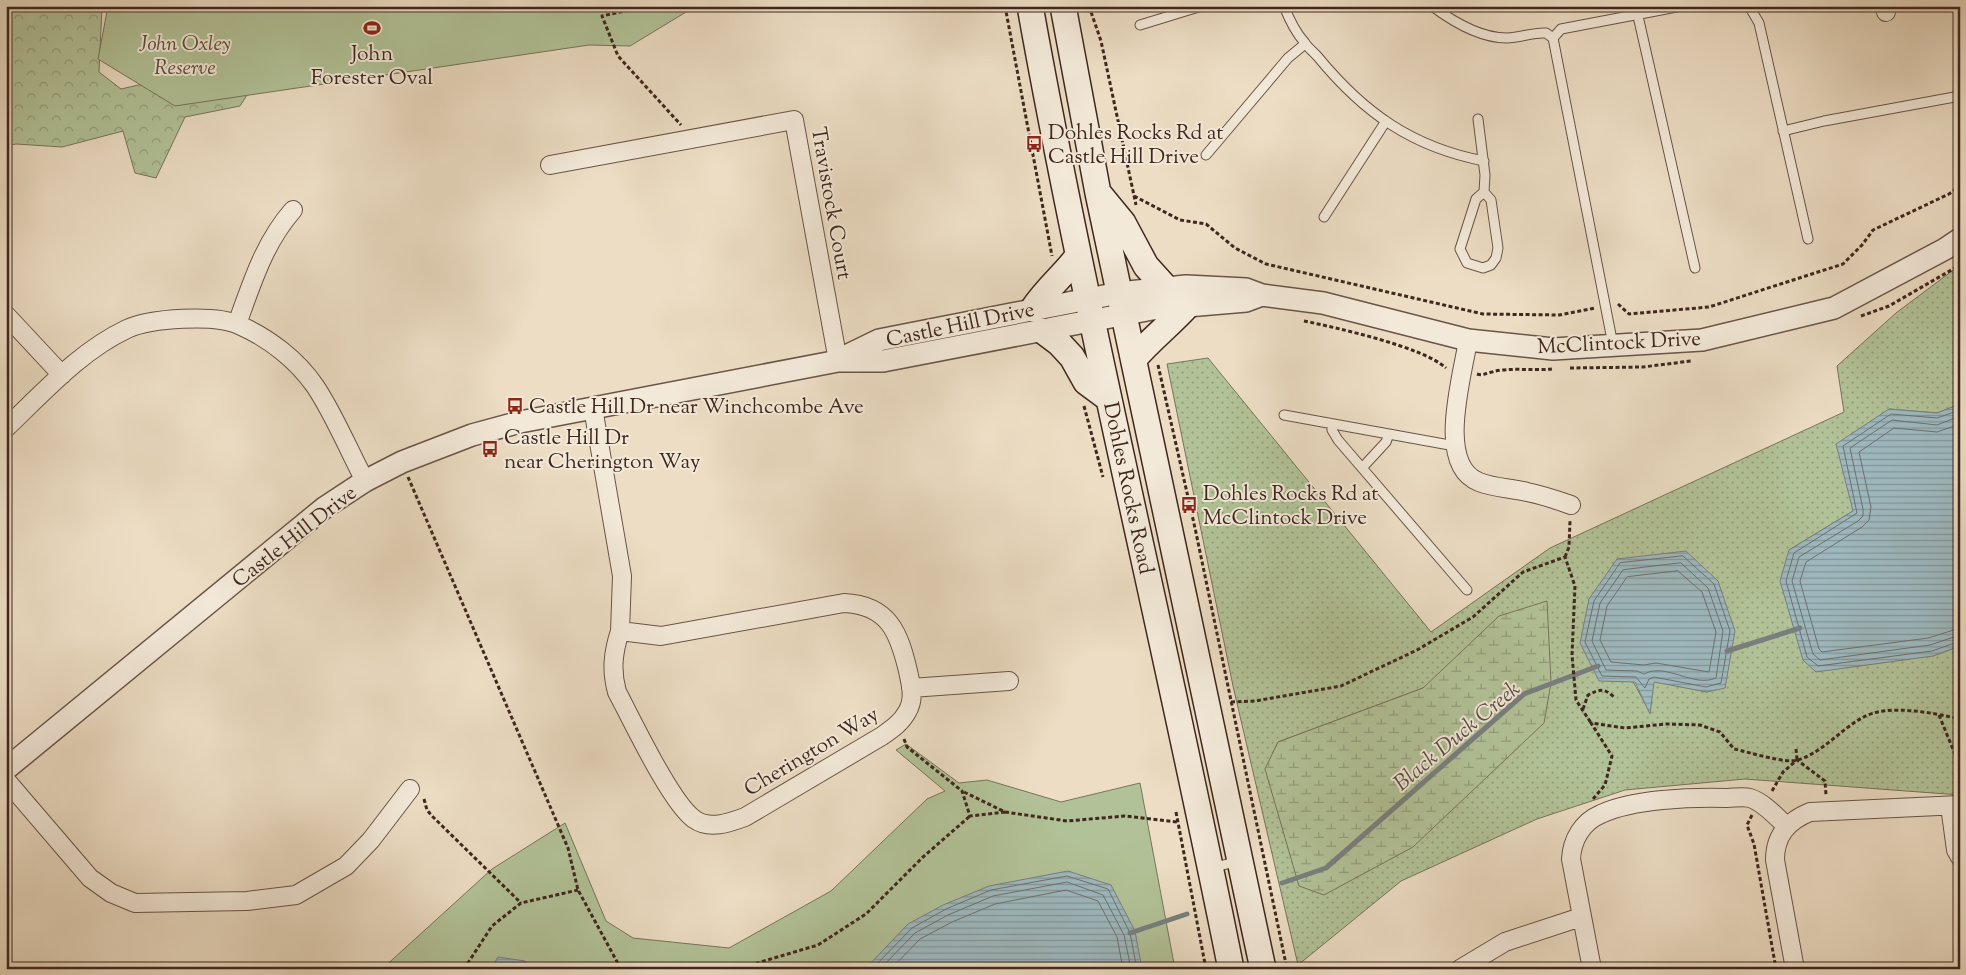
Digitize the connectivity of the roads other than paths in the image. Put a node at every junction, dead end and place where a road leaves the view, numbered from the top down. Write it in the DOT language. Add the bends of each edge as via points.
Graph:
graph roads {
  1 [pos="1030,6"];
  2 [pos="1063,6"];
  3 [pos="1202,6"];
  4 [pos="1284,6"];
  5 [pos="1432,6"];
  6 [pos="1682,6"];
  7 [pos="1750,6"];
  8 [pos="1638,16"];
  9 [pos="1140,25"];
  10 [pos="1553,38"];
  11 [pos="1305,44"];
  12 [pos="1960,96"];
  13 [pos="1478,119"];
  14 [pos="1386,121"];
  15 [pos="1783,132"];
  16 [pos="1206,155"];
  17 [pos="1484,161"];
  18 [pos="550,165"];
  19 [pos="1484,192"];
  20 [pos="1098,193"];
  21 [pos="293,210"];
  22 [pos="1324,217"];
  23 [pos="1808,239"];
  24 [pos="1960,239"];
  25 [pos="1078,256"];
  26 [pos="1695,268"];
  27 [pos="1165,287"];
  28 [pos="1262,295"];
  29 [pos="1122,304"];
  30 [pos="1188,305"];
  31 [pos="1089,310"];
  32 [pos="6,315"];
  33 [pos="1038,320"];
  34 [pos="237,324"];
  35 [pos="1468,340"];
  36 [pos="1613,346"];
  37 [pos="1146,358"];
  38 [pos="838,361"];
  39 [pos="62,375"];
  40 [pos="1109,399"];
  41 [pos="593,408"];
  42 [pos="1284,415"];
  43 [pos="1332,424"];
  44 [pos="6,428"];
  45 [pos="1389,434"];
  46 [pos="1455,446"];
  47 [pos="1362,468"];
  48 [pos="365,481"];
  49 [pos="1571,505"];
  50 [pos="1467,590"];
  51 [pos="620,631"];
  52 [pos="1009,681"];
  53 [pos="912,688"];
  54 [pos="6,769"];
  55 [pos="6,780"];
  56 [pos="410,789"];
  57 [pos="1956,800"];
  58 [pos="1786,826"];
  59 [pos="1960,857"];
  60 [pos="1242,861"];
  61 [pos="1210,868"];
  62 [pos="1581,918"];
  63 [pos="1231,969"];
  64 [pos="1263,969"];
  65 [pos="1460,969"];
  66 [pos="1592,969"];
  67 [pos="1795,969"];
  1 -- 25 [label="main road, Dohles Rocks Road"];
  2 -- 20 [label="main road, Dohles Rocks Road"];
  3 -- 9 [label="lane"];
  4 -- 11 [label="lane"];
  5 -- 10 [label="lane" via="1482,33 1507,38 1546,33"];
  6 -- 8 [label="lane"];
  7 -- 15 [label="lane" via="1759,22"];
  8 -- 10 [label="lane" via="1560,29"];
  8 -- 26 [label="lane"];
  10 -- 36 [label="lane"];
  11 -- 14 [label="lane" via="1343,88"];
  11 -- 16 [label="lane" via="1288,58"];
  12 -- 15 [label="lane" via="1824,121"];
  13 -- 17 [label="lane"];
  14 -- 17 [label="lane" via="1434,147"];
  14 -- 22 [label="lane"];
  15 -- 23 [label="lane"];
  17 -- 19 [label="lane"];
  18 -- 38 [label="street, Travistock Court" via="794,120"];
  19 -- 19 [label="lane" via="1491,200 1498,248 1496,258 1483,268 1467,263 1460,249 1476,199"];
  20 -- 27 [label="main road" via="1123,223 1146,266"];
  20 -- 29 [label="main road, Dohles Rocks Road"];
  21 -- 34 [label="street" via="263,254"];
  24 -- 36 [label="street, McClintock Drive" via="1834,308 1702,340"];
  25 -- 31 [label="main road, Dohles Rocks Road"];
  25 -- 33 [label="main road" via="1045,290"];
  27 -- 28 [label="street, McClintock Drive" via="1246,289"];
  27 -- 29 [label="street, McClintock Drive"];
  28 -- 30 [label="street, McClintock Drive" via="1246,301"];
  28 -- 35 [label="street, McClintock Drive" via="1323,303"];
  29 -- 30 [label="street, McClintock Drive"];
  29 -- 31 [label="street, McClintock Drive"];
  29 -- 37 [label="main road, Dohles Rocks Road"];
  30 -- 37 [label="main road" via="1155,336"];
  31 -- 33 [label="street, Castle Hill Drive"];
  31 -- 40 [label="main road, Dohles Rocks Road"];
  32 -- 39 [label="street"];
  33 -- 38 [label="street, Castle Hill Drive" via="883,361"];
  33 -- 40 [label="main road" via="1066,349 1086,382"];
  34 -- 39 [label="street" via="165,319 128,329 94,349"];
  34 -- 48 [label="street" via="277,347 299,366 316,387"];
  35 -- 36 [label="street, McClintock Drive" via="1553,349"];
  35 -- 46 [label="street"];
  37 -- 60 [label="main road, Dohles Rocks Road"];
  38 -- 41 [label="street, Castle Hill Drive"];
  39 -- 44 [label="street"];
  40 -- 61 [label="main road, Dohles Rocks Road"];
  41 -- 48 [label="street, Castle Hill Drive" via="520,422 472,436 402,462"];
  41 -- 51 [label="street, Cherington Way" via="622,576"];
  42 -- 43 [label="lane"];
  43 -- 45 [label="lane"];
  43 -- 47 [label="lane" via="1334,434"];
  45 -- 46 [label="lane"];
  45 -- 47 [label="lane" via="1386,442"];
  46 -- 49 [label="street" via="1465,473 1478,482"];
  47 -- 50 [label="lane"];
  48 -- 54 [label="street, Castle Hill Drive" via="324,508"];
  51 -- 53 [label="street, Cherington Way" via="661,636 856,603 876,611 896,631"];
  51 -- 53 [label="street, Cherington Way" via="612,659 617,692 675,797 695,820 708,824 726,825 745,817 898,725 912,700"];
  52 -- 53 [label="street"];
  55 -- 56 [label="street" via="90,878 110,893 135,903 247,901 296,895 346,866 371,840"];
  57 -- 58 [label="street" via="1810,812"];
  57 -- 59 [label="street" via="1956,850"];
  58 -- 62 [label="street" via="1762,804 1749,798 1677,799 1600,814 1582,828 1572,847 1571,859"];
  58 -- 67 [label="street" via="1776,844 1775,860"];
  60 -- 61 [label="lane"];
  60 -- 64 [label="main road, Dohles Rocks Road"];
  61 -- 63 [label="main road, Dohles Rocks Road"];
  62 -- 65 [label="street" via="1505,942"];
  62 -- 66 [label="street"];
}
